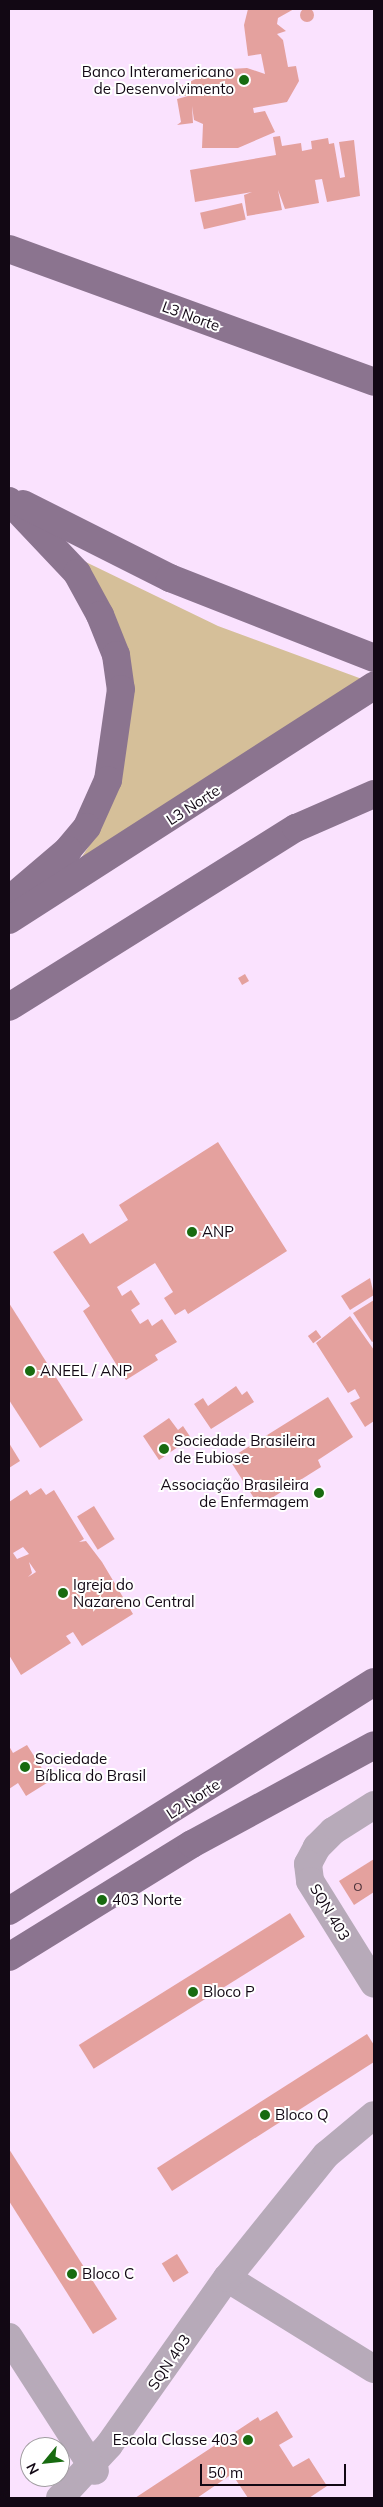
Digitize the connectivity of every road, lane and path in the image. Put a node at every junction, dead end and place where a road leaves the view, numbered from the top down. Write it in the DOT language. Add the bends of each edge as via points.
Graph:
graph roads {
  1 [pos="9,249"];
  2 [pos="374,382"];
  3 [pos="9,497"];
  4 [pos="9,501"];
  5 [pos="374,658"];
  6 [pos="374,686"];
  7 [pos="374,794"];
  8 [pos="9,900"];
  9 [pos="9,920"];
  10 [pos="9,1007"];
  11 [pos="374,1682"];
  12 [pos="374,1745"];
  13 [pos="374,1806"];
  14 [pos="9,1911"];
  15 [pos="9,1958"];
  16 [pos="374,1984"];
  17 [pos="374,2115"];
  18 [pos="227,2278"];
  19 [pos="9,2337"];
  20 [pos="374,2369"];
  21 [pos="93,2468"];
  22 [pos="60,2498"];
  23 [pos="77,2498"];
  1 -- 2 [label="main road, L3 Norte"];
  3 -- 5 [label="main road" via="170,578"];
  4 -- 8 [label="main road" via="77,573 104,623 121,689 108,780 87,827 68,850"];
  6 -- 9 [label="main road, L3 Norte"];
  7 -- 10 [label="main road" via="296,828"];
  11 -- 14 [label="main road, L2 Norte"];
  12 -- 15 [label="main road" via="192,1844"];
  13 -- 16 [label="street, SQN 403" via="333,1831 317,1847 308,1864 310,1881"];
  17 -- 18 [label="street, SQN 403" via="326,2155"];
  18 -- 20 [label="street"];
  18 -- 21 [label="street, SQN 403"];
  19 -- 21 [label="street"];
  21 -- 22 [label="street, SQN 403"];
  21 -- 23 [label="street, SQN 403"];
}
